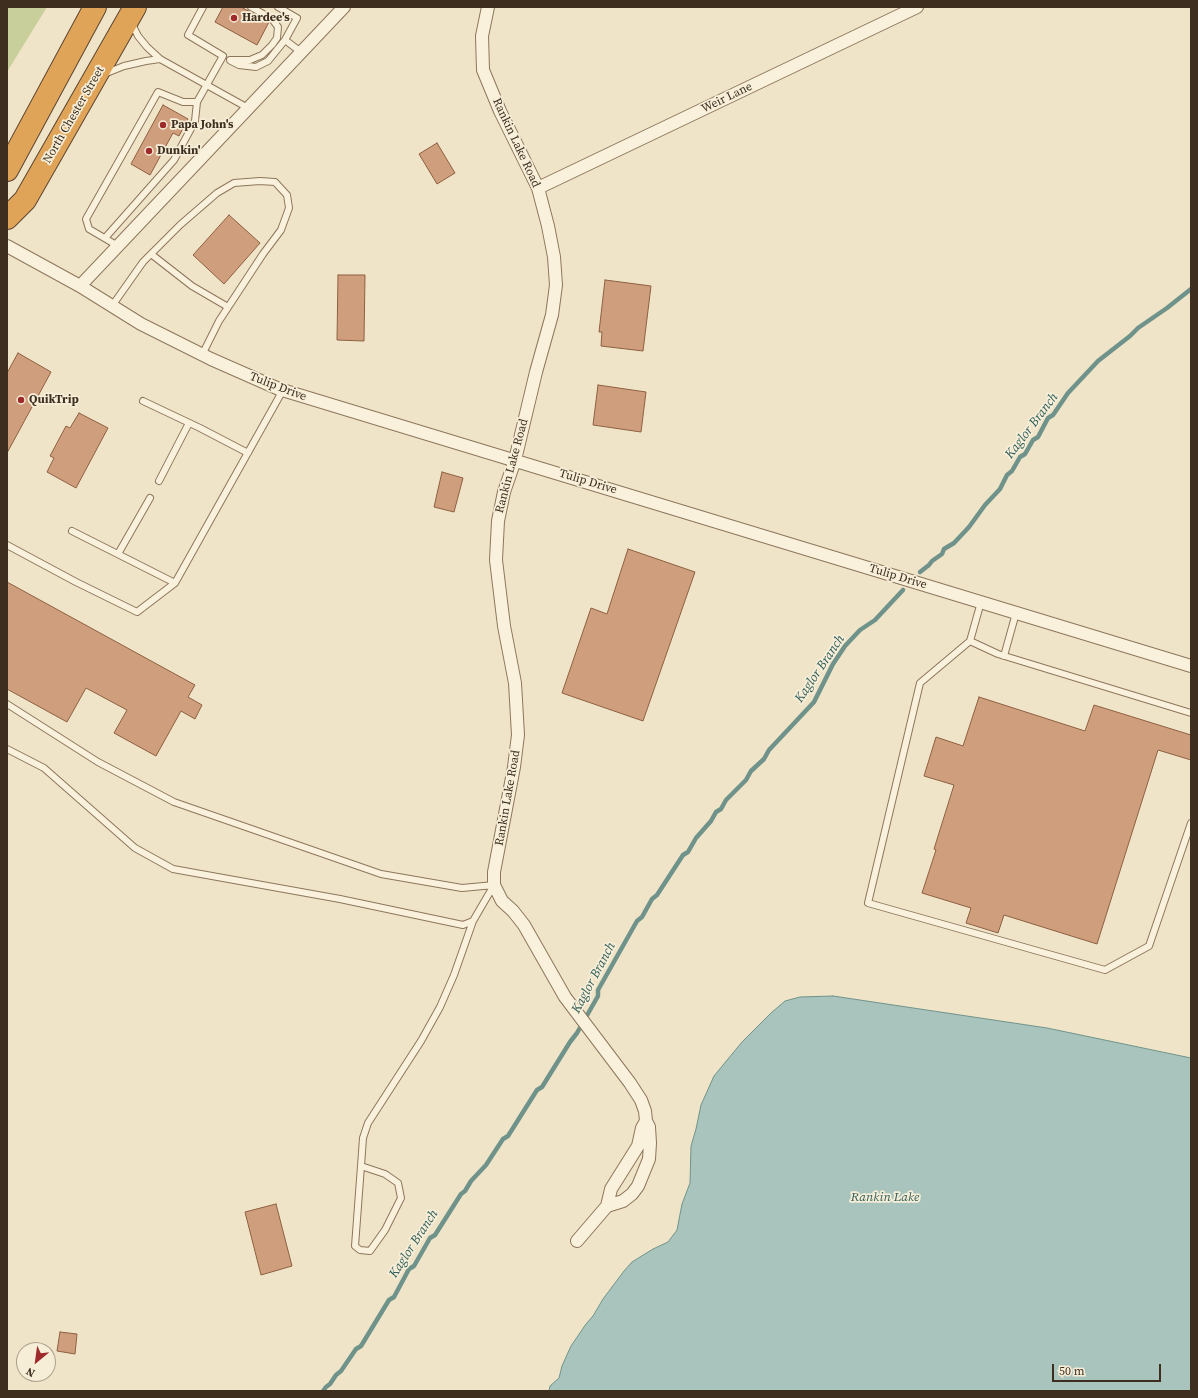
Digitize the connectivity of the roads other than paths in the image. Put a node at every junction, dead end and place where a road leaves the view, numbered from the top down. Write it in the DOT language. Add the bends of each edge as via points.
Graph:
graph roads {
  1 [pos="95,7"];
  2 [pos="203,7"];
  3 [pos="251,7"];
  4 [pos="278,7"];
  5 [pos="344,7"];
  6 [pos="488,7"];
  7 [pos="917,7"];
  8 [pos="131,11"];
  9 [pos="286,40"];
  10 [pos="301,52"];
  11 [pos="223,56"];
  12 [pos="160,59"];
  13 [pos="230,60"];
  14 [pos="94,79"];
  15 [pos="206,85"];
  16 [pos="197,102"];
  17 [pos="248,108"];
  18 [pos="7,170"];
  19 [pos="538,188"];
  20 [pos="7,218"];
  21 [pos="105,238"];
  22 [pos="7,246"];
  23 [pos="118,246"];
  24 [pos="151,254"];
  25 [pos="80,286"];
  26 [pos="112,306"];
  27 [pos="228,307"];
  28 [pos="202,355"];
  29 [pos="283,390"];
  30 [pos="143,401"];
  31 [pos="189,423"];
  32 [pos="248,453"];
  33 [pos="515,460"];
  34 [pos="159,481"];
  35 [pos="150,498"];
  36 [pos="72,531"];
  37 [pos="7,545"];
  38 [pos="118,554"];
  39 [pos="175,583"];
  40 [pos="981,602"];
  41 [pos="1016,613"];
  42 [pos="970,641"];
  43 [pos="1004,656"];
  44 [pos="1191,666"];
  45 [pos="7,704"];
  46 [pos="1191,713"];
  47 [pos="7,749"];
  48 [pos="1191,823"];
  49 [pos="494,884"];
  50 [pos="473,921"];
  51 [pos="646,1121"];
  52 [pos="361,1166"];
  53 [pos="607,1206"];
  54 [pos="577,1241"];
  1 -- 18 [label="highway"];
  2 -- 11 [label="lane" via="188,35"];
  3 -- 13 [label="lane" via="272,18 278,27 277,38 262,56 250,60"];
  4 -- 9 [label="lane" via="297,18"];
  5 -- 10 [label="street"];
  6 -- 19 [label="street, Rankin Lake Road" via="482,36 483,70"];
  7 -- 19 [label="street, Weir Lane"];
  8 -- 12 [label="lane" via="138,36"];
  8 -- 14 [label="highway, North Chester Street"];
  9 -- 10 [label="lane"];
  9 -- 13 [label="lane" via="268,61 256,67 239,65"];
  10 -- 17 [label="street"];
  11 -- 13 [label="lane"];
  11 -- 15 [label="lane"];
  12 -- 14 [label="lane" via="124,66"];
  12 -- 15 [label="lane"];
  14 -- 20 [label="highway, North Chester Street" via="25,200"];
  15 -- 16 [label="lane"];
  15 -- 17 [label="lane"];
  16 -- 21 [label="lane" via="195,121 174,160"];
  16 -- 21 [label="lane" via="183,102 158,92 86,219 89,229"];
  17 -- 23 [label="street"];
  19 -- 33 [label="street, Rankin Lake Road" via="554,257 556,285 552,315"];
  21 -- 23 [label="lane"];
  22 -- 25 [label="street, Tulip Drive"];
  23 -- 25 [label="street"];
  24 -- 26 [label="lane"];
  24 -- 27 [label="lane" via="192,286"];
  24 -- 27 [label="lane" via="217,193 234,183 275,182 287,195 289,208 281,230"];
  25 -- 26 [label="street, Tulip Drive"];
  26 -- 28 [label="street, Tulip Drive"];
  27 -- 28 [label="lane"];
  28 -- 29 [label="street, Tulip Drive"];
  29 -- 32 [label="lane"];
  29 -- 33 [label="street, Tulip Drive"];
  30 -- 31 [label="lane"];
  31 -- 32 [label="lane"];
  31 -- 34 [label="lane"];
  32 -- 39 [label="lane"];
  33 -- 40 [label="street, Tulip Drive"];
  33 -- 49 [label="street, Rankin Lake Road" via="498,520 496,560 504,626 515,683 518,735"];
  35 -- 38 [label="lane"];
  36 -- 38 [label="lane"];
  37 -- 39 [label="lane" via="137,612"];
  38 -- 39 [label="lane"];
  40 -- 41 [label="street, Tulip Drive"];
  40 -- 42 [label="lane"];
  41 -- 43 [label="lane"];
  41 -- 44 [label="street, Tulip Drive"];
  42 -- 43 [label="lane"];
  42 -- 48 [label="lane" via="920,682 868,903 1105,970 1149,946"];
  43 -- 46 [label="lane"];
  45 -- 49 [label="lane" via="98,762 174,802 381,874 462,888"];
  47 -- 50 [label="lane" via="44,768 135,848 173,869 340,899 463,925"];
  49 -- 50 [label="lane"];
  49 -- 51 [label="street" via="502,901 519,917 577,1014 637,1093 645,1111"];
  50 -- 52 [label="lane" via="440,1007 368,1122 363,1138"];
  51 -- 53 [label="street" via="638,1146 611,1189"];
  51 -- 53 [label="street" via="650,1143 645,1172 630,1196"];
  52 -- 52 [label="lane" via="355,1246 360,1250 370,1250 385,1230 401,1198 398,1183 385,1174"];
  53 -- 54 [label="street"];
}
